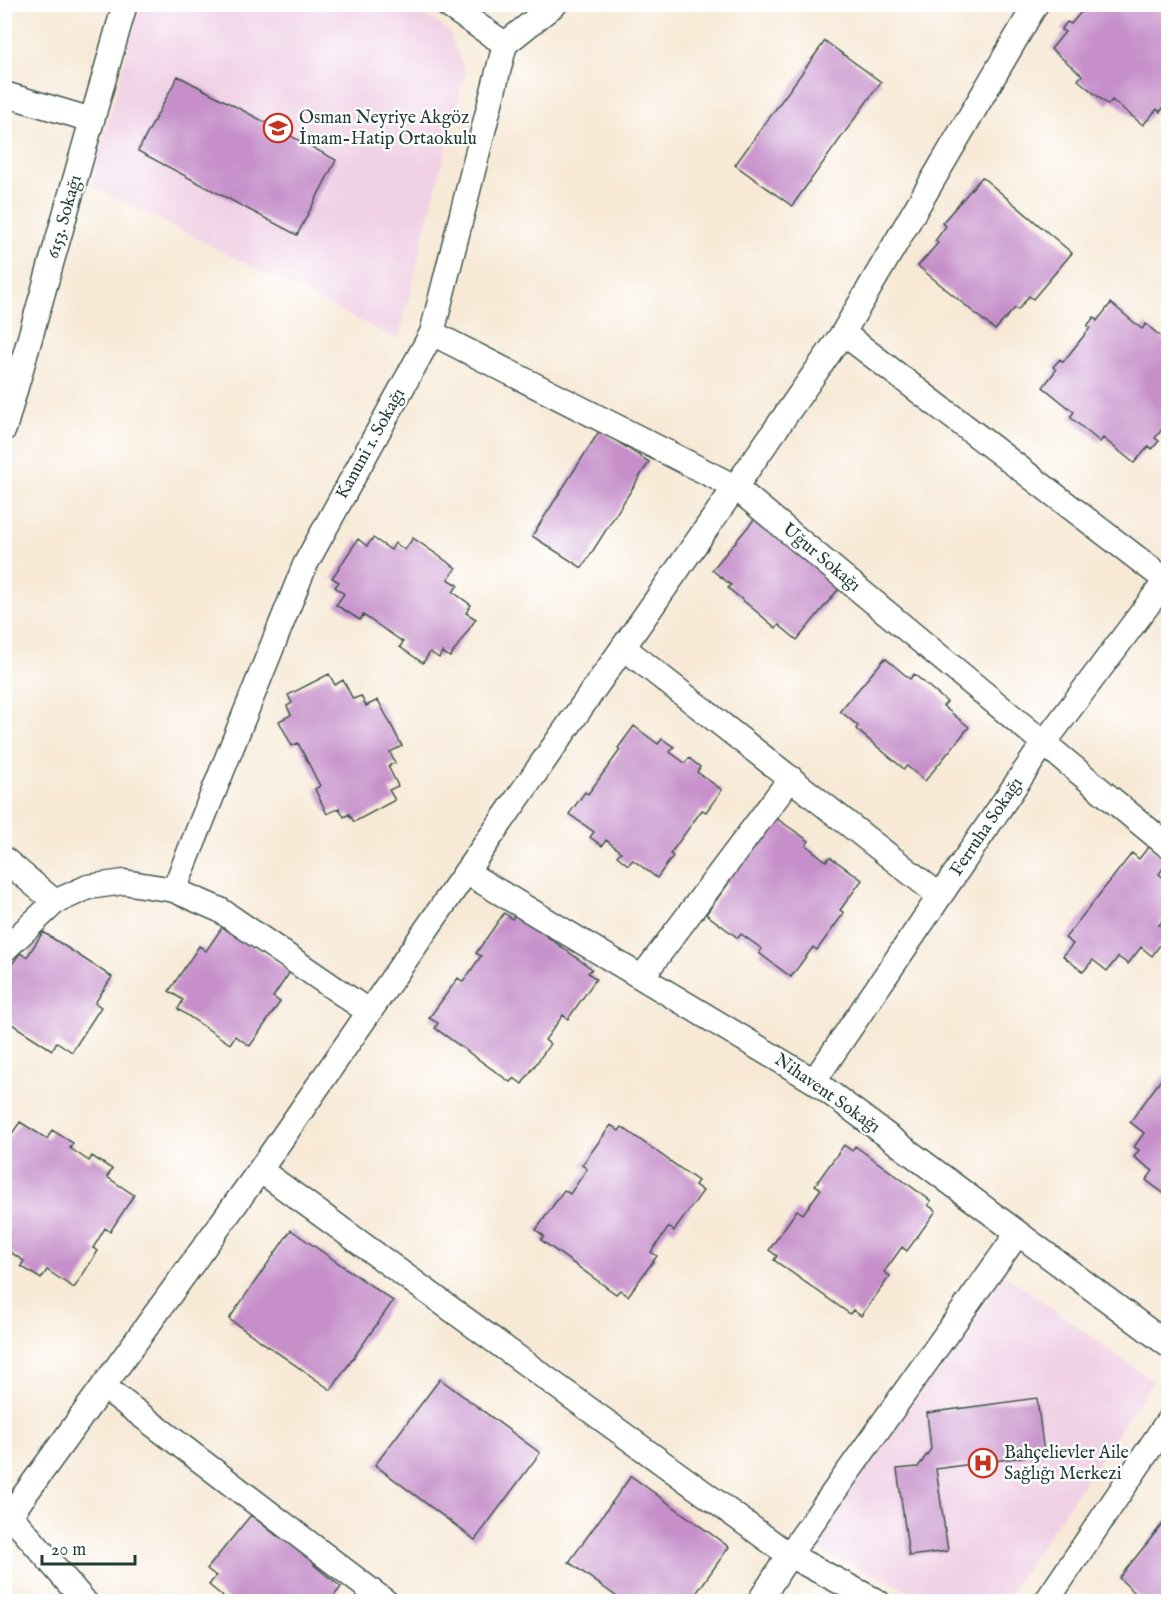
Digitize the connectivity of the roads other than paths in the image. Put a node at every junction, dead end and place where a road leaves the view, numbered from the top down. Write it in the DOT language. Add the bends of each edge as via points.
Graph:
graph roads {
  1 [pos="125,4"];
  2 [pos="446,4"];
  3 [pos="555,4"];
  4 [pos="1036,4"];
  5 [pos="506,44"];
  6 [pos="4,94"];
  7 [pos="92,120"];
  8 [pos="432,333"];
  9 [pos="843,333"];
  10 [pos="4,429"];
  11 [pos="735,487"];
  12 [pos="1168,579"];
  13 [pos="623,647"];
  14 [pos="1044,743"];
  15 [pos="791,778"];
  16 [pos="1168,846"];
  17 [pos="4,859"];
  18 [pos="466,872"];
  19 [pos="174,890"];
  20 [pos="940,896"];
  21 [pos="54,902"];
  22 [pos="4,950"];
  23 [pos="642,977"];
  24 [pos="369,1012"];
  25 [pos="814,1081"];
  26 [pos="260,1170"];
  27 [pos="1018,1233"];
  28 [pos="1168,1345"];
  29 [pos="104,1388"];
  30 [pos="1168,1421"];
  31 [pos="7,1512"];
  32 [pos="789,1555"];
  33 [pos="85,1602"];
  34 [pos="386,1602"];
  35 [pos="759,1602"];
  36 [pos="878,1602"];
  37 [pos="1046,1602"];
  1 -- 7 [label="street, 6153. Sokağı"];
  2 -- 5 [label="street"];
  3 -- 5 [label="street"];
  4 -- 9 [label="street"];
  5 -- 8 [label="street, Kanuni 1. Sokağı"];
  6 -- 7 [label="street"];
  7 -- 10 [label="street, 6153. Sokağı"];
  8 -- 11 [label="street, Uğur Sokağı"];
  8 -- 19 [label="street, Kanuni 1. Sokağı" via="305,565"];
  9 -- 11 [label="street"];
  9 -- 12 [label="street"];
  11 -- 13 [label="street"];
  11 -- 14 [label="street, Uğur Sokağı"];
  12 -- 14 [label="street, Ferruha Sokağı"];
  13 -- 15 [label="street"];
  13 -- 18 [label="street"];
  14 -- 16 [label="street, Uğur Sokağı"];
  14 -- 20 [label="street, Ferruha Sokağı"];
  15 -- 20 [label="street"];
  15 -- 23 [label="street"];
  17 -- 21 [label="street"];
  18 -- 23 [label="street, Nihavent Sokağı"];
  18 -- 24 [label="street"];
  19 -- 21 [label="street" via="124,882 88,888"];
  19 -- 24 [label="street" via="220,910"];
  20 -- 25 [label="street, Ferruha Sokağı"];
  21 -- 22 [label="street"];
  23 -- 25 [label="street, Nihavent Sokağı"];
  24 -- 26 [label="street"];
  25 -- 27 [label="street, Nihavent Sokağı"];
  26 -- 29 [label="street"];
  26 -- 32 [label="street"];
  27 -- 28 [label="street, Nihavent Sokağı"];
  27 -- 32 [label="street"];
  29 -- 31 [label="street"];
  29 -- 34 [label="street"];
  30 -- 37 [label="street"];
  31 -- 33 [label="street"];
  32 -- 35 [label="street"];
  32 -- 36 [label="street"];
}
